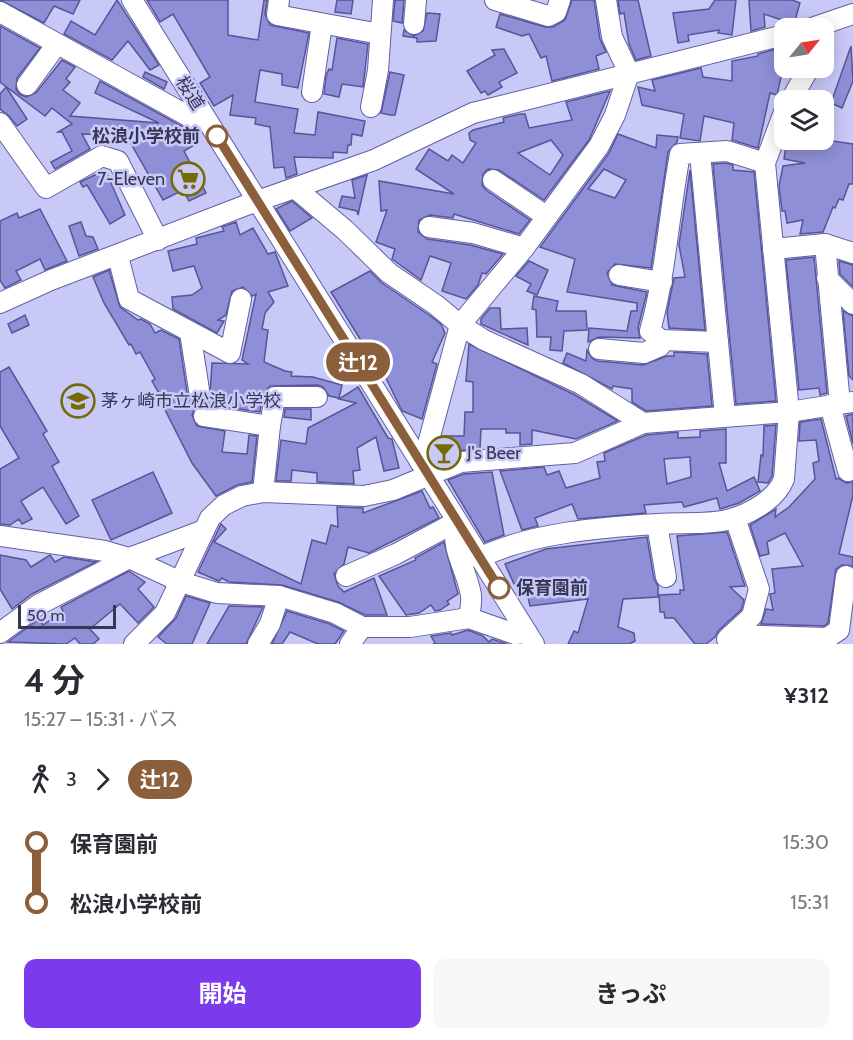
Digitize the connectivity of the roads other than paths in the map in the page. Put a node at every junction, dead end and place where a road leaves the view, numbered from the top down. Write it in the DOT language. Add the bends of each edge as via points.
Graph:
graph roads {
  1 [pos="132,0"];
  2 [pos="279,0"];
  3 [pos="383,0"];
  4 [pos="416,0"];
  5 [pos="495,0"];
  6 [pos="560,0"];
  7 [pos="606,0"];
  8 [pos="0,12"];
  9 [pos="853,14"];
  10 [pos="834,22"];
  11 [pos="322,24"];
  12 [pos="414,24"];
  13 [pos="380,34"];
  14 [pos="774,37"];
  15 [pos="57,44"];
  16 [pos="629,73"];
  17 [pos="27,85"];
  18 [pos="312,92"];
  19 [pos="371,107"];
  20 [pos="205,118"];
  21 [pos="0,123"];
  22 [pos="774,139"];
  23 [pos="700,153"];
  24 [pos="765,163"];
  25 [pos="492,180"];
  26 [pos="295,188"];
  27 [pos="257,202"];
  28 [pos="546,216"];
  29 [pos="429,227"];
  30 [pos="158,240"];
  31 [pos="825,244"];
  32 [pos="524,248"];
  33 [pos="773,249"];
  34 [pos="853,253"];
  35 [pos="118,256"];
  36 [pos="619,275"];
  37 [pos="827,278"];
  38 [pos="663,282"];
  39 [pos="241,299"];
  40 [pos="0,303"];
  41 [pos="853,304"];
  42 [pos="460,325"];
  43 [pos="190,332"];
  44 [pos="662,340"];
  45 [pos="718,342"];
  46 [pos="599,349"];
  47 [pos="199,390"];
  48 [pos="317,397"];
  49 [pos="841,404"];
  50 [pos="789,412"];
  51 [pos="204,416"];
  52 [pos="725,416"];
  53 [pos="643,423"];
  54 [pos="270,426"];
  55 [pos="424,469"];
  56 [pos="848,471"];
  57 [pos="263,492"];
  58 [pos="735,518"];
  59 [pos="456,522"];
  60 [pos="657,524"];
  61 [pos="204,530"];
  62 [pos="0,536"];
  63 [pos="129,558"];
  64 [pos="479,558"];
  65 [pos="346,576"];
  66 [pos="844,576"];
  67 [pos="666,577"];
  68 [pos="181,582"];
  69 [pos="279,596"];
  70 [pos="469,618"];
  71 [pos="362,627"];
  72 [pos="0,633"];
  73 [pos="531,638"];
  74 [pos="146,640"];
  75 [pos="726,640"];
  76 [pos="258,644"];
  77 [pos="350,644"];
  1 -- 20 [label="street, 桜道"];
  2 -- 11 [label="street" via="277,15"];
  3 -- 13 [label="street"];
  4 -- 12 [label="street"];
  5 -- 6 [label="street" via="548,16 556,12"];
  7 -- 16 [label="street" via="612,37"];
  8 -- 15 [label="street"];
  9 -- 10 [label="street"];
  11 -- 13 [label="street"];
  11 -- 18 [label="street"];
  13 -- 19 [label="street"];
  14 -- 16 [label="street"];
  15 -- 17 [label="street"];
  15 -- 20 [label="street" via="197,121"];
  16 -- 26 [label="street" via="473,113 381,157"];
  16 -- 28 [label="street" via="615,115 599,146"];
  20 -- 27 [label="street, 桜道"];
  21 -- 30 [label="street" via="45,188 102,156 118,161"];
  22 -- 24 [label="street"];
  23 -- 24 [label="street" via="727,151"];
  23 -- 38 [label="street" via="680,154"];
  23 -- 45 [label="street"];
  24 -- 33 [label="street"];
  25 -- 28 [label="street"];
  26 -- 27 [label="street"];
  26 -- 42 [label="street" via="389,273"];
  27 -- 30 [label="street"];
  27 -- 55 [label="street, 桜道"];
  28 -- 32 [label="street"];
  29 -- 32 [label="street" via="473,233"];
  30 -- 35 [label="street"];
  31 -- 33 [label="street"];
  31 -- 34 [label="street"];
  31 -- 37 [label="street"];
  32 -- 42 [label="street"];
  33 -- 50 [label="street"];
  35 -- 40 [label="street"];
  35 -- 43 [label="street" via="129,299"];
  36 -- 38 [label="street"];
  37 -- 41 [label="street"];
  37 -- 49 [label="street"];
  38 -- 44 [label="street" via="650,331"];
  39 -- 43 [label="street" via="230,353"];
  42 -- 53 [label="street" via="589,388"];
  42 -- 55 [label="street"];
  43 -- 47 [label="street"];
  44 -- 45 [label="street"];
  44 -- 46 [label="street" via="656,349 644,353"];
  45 -- 52 [label="street"];
  48 -- 54 [label="street" via="276,397"];
  49 -- 50 [label="street"];
  49 -- 56 [label="street"];
  50 -- 52 [label="street"];
  50 -- 58 [label="street" via="780,489"];
  51 -- 54 [label="street"];
  52 -- 53 [label="street"];
  53 -- 55 [label="street" via="575,453 461,462"];
  54 -- 57 [label="street"];
  55 -- 57 [label="street" via="393,490 364,496"];
  55 -- 59 [label="street, 桜道"];
  57 -- 61 [label="street" via="224,505"];
  58 -- 60 [label="street"];
  58 -- 75 [label="street" via="759,589 752,616"];
  59 -- 64 [label="street, 桜道"];
  59 -- 65 [label="street"];
  59 -- 70 [label="street" via="456,554 472,596"];
  60 -- 64 [label="street" via="564,534"];
  60 -- 67 [label="street"];
  61 -- 63 [label="street"];
  61 -- 68 [label="street"];
  62 -- 63 [label="street"];
  63 -- 68 [label="street"];
  63 -- 72 [label="street" via="38,605"];
  64 -- 73 [label="street, 桜道"];
  66 -- 75 [label="street" via="839,630 827,638"];
  68 -- 69 [label="street" via="217,593"];
  68 -- 74 [label="street"];
  69 -- 71 [label="street"];
  69 -- 76 [label="street"];
  70 -- 71 [label="street" via="410,627"];
  70 -- 73 [label="street"];
  71 -- 77 [label="street"];
}
